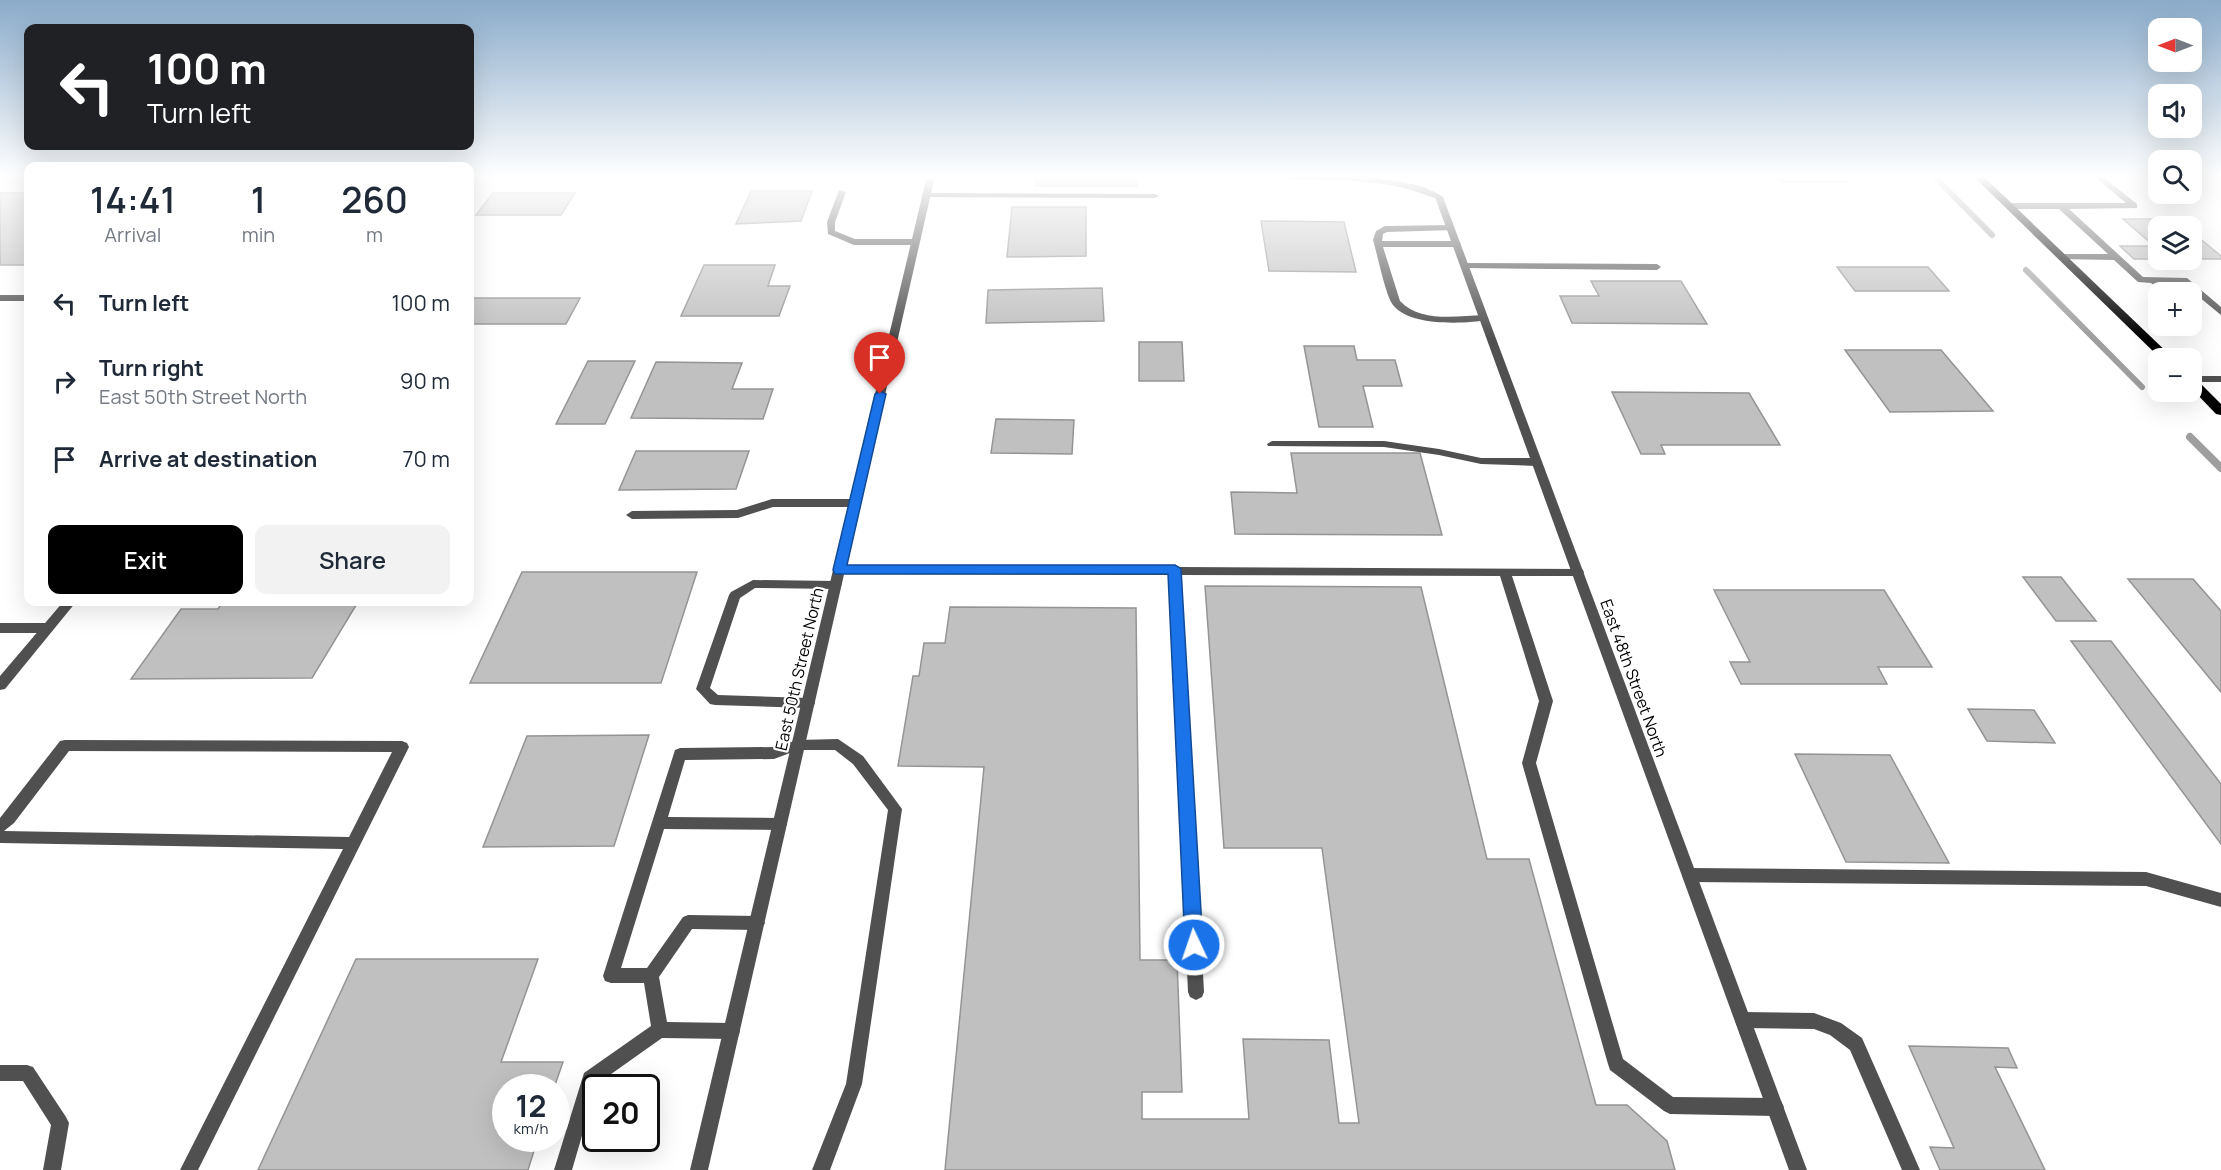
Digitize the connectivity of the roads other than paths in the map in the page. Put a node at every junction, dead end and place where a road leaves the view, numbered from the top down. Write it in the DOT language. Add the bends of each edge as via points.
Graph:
graph roads {
  1 [pos="831,231"];
  2 [pos="918,231"];
  3 [pos="1383,231"];
  4 [pos="1452,231"];
  5 [pos="2035,231"];
  6 [pos="2088,231"];
  7 [pos="916,242"];
  8 [pos="1379,244"];
  9 [pos="1457,244"];
  10 [pos="2062,257"];
  11 [pos="2116,257"];
  12 [pos="1465,266"];
  13 [pos="1657,267"];
  14 [pos="2153,279"];
  15 [pos="2169,279"];
  16 [pos="2156,282"];
  17 [pos="2172,282"];
  18 [pos="0,298"];
  19 [pos="24,298"];
  20 [pos="2221,312"];
  21 [pos="1484,318"];
  22 [pos="2157,348"];
  23 [pos="2221,379"];
  24 [pos="2202,380"];
  25 [pos="2202,391"];
  26 [pos="2221,411"];
  27 [pos="1272,444"];
  28 [pos="1537,462"];
  29 [pos="855,503"];
  30 [pos="632,515"];
  31 [pos="1175,569"];
  32 [pos="839,570"];
  33 [pos="1505,572"];
  34 [pos="1578,572"];
  35 [pos="836,585"];
  36 [pos="67,606"];
  37 [pos="0,628"];
  38 [pos="48,628"];
  39 [pos="0,685"];
  40 [pos="808,703"];
  41 [pos="798,745"];
  42 [pos="658,823"];
  43 [pos="780,824"];
  44 [pos="0,826"];
  45 [pos="0,837"];
  46 [pos="353,843"];
  47 [pos="1689,875"];
  48 [pos="2221,900"];
  49 [pos="757,923"];
  50 [pos="651,975"];
  51 [pos="1196,992"];
  52 [pos="1743,1020"];
  53 [pos="660,1030"];
  54 [pos="732,1031"];
  55 [pos="0,1073"];
  56 [pos="1775,1107"];
  57 [pos="52,1170"];
  58 [pos="189,1170"];
  59 [pos="563,1170"];
  60 [pos="699,1170"];
  61 [pos="821,1170"];
  62 [pos="1798,1170"];
  63 [pos="1911,1170"];
  1 -- 7 [label="street" via="854,242"];
  2 -- 7 [label="street, East 50th Street North"];
  3 -- 8 [label="street"];
  4 -- 9 [label="street, East 48th Street North"];
  5 -- 10 [label="main road"];
  6 -- 11 [label="street"];
  7 -- 29 [label="street, East 50th Street North"];
  8 -- 9 [label="street"];
  8 -- 21 [label="street" via="1400,309 1419,318"];
  9 -- 12 [label="street, East 48th Street North"];
  10 -- 11 [label="street"];
  10 -- 22 [label="main road"];
  11 -- 14 [label="street" via="2141,279"];
  12 -- 13 [label="street"];
  12 -- 21 [label="street, East 48th Street North"];
  14 -- 15 [label="street"];
  14 -- 16 [label="street"];
  15 -- 17 [label="street"];
  15 -- 20 [label="street" via="2184,279"];
  18 -- 19 [label="street"];
  21 -- 28 [label="street, East 48th Street North"];
  23 -- 24 [label="street"];
  25 -- 26 [label="main road"];
  27 -- 28 [label="street" via="1384,444 1481,461"];
  28 -- 34 [label="street, East 48th Street North"];
  29 -- 30 [label="street" via="772,503 738,514"];
  29 -- 32 [label="street, East 50th Street North"];
  31 -- 32 [label="street"];
  31 -- 33 [label="street"];
  31 -- 51 [label="street"];
  32 -- 35 [label="street, East 50th Street North"];
  33 -- 34 [label="street"];
  33 -- 56 [label="street" via="1546,701 1529,763 1616,1064 1670,1105"];
  34 -- 47 [label="street, East 48th Street North"];
  35 -- 40 [label="street, East 50th Street North"];
  35 -- 40 [label="street" via="753,584 735,595 703,689 715,700"];
  36 -- 38 [label="street"];
  37 -- 38 [label="street"];
  38 -- 39 [label="street"];
  40 -- 41 [label="street, East 50th Street North"];
  41 -- 42 [label="street" via="774,753 680,754"];
  41 -- 43 [label="street, East 50th Street North"];
  41 -- 61 [label="street" via="838,744 858,760 895,809 854,1084"];
  42 -- 43 [label="street"];
  42 -- 50 [label="street" via="611,976"];
  43 -- 49 [label="street, East 50th Street North"];
  44 -- 46 [label="street" via="65,745 402,747"];
  45 -- 46 [label="street"];
  46 -- 58 [label="street"];
  47 -- 48 [label="street" via="2146,879"];
  47 -- 52 [label="street, East 48th Street North"];
  49 -- 50 [label="street" via="688,922"];
  49 -- 54 [label="street, East 50th Street North"];
  50 -- 53 [label="street"];
  52 -- 56 [label="street, East 48th Street North"];
  52 -- 63 [label="street" via="1814,1021 1835,1029 1856,1044"];
  53 -- 54 [label="street"];
  53 -- 59 [label="street" via="590,1079"];
  54 -- 60 [label="street, East 50th Street North"];
  55 -- 57 [label="street" via="27,1073 60,1123"];
  56 -- 62 [label="street, East 48th Street North"];
}
